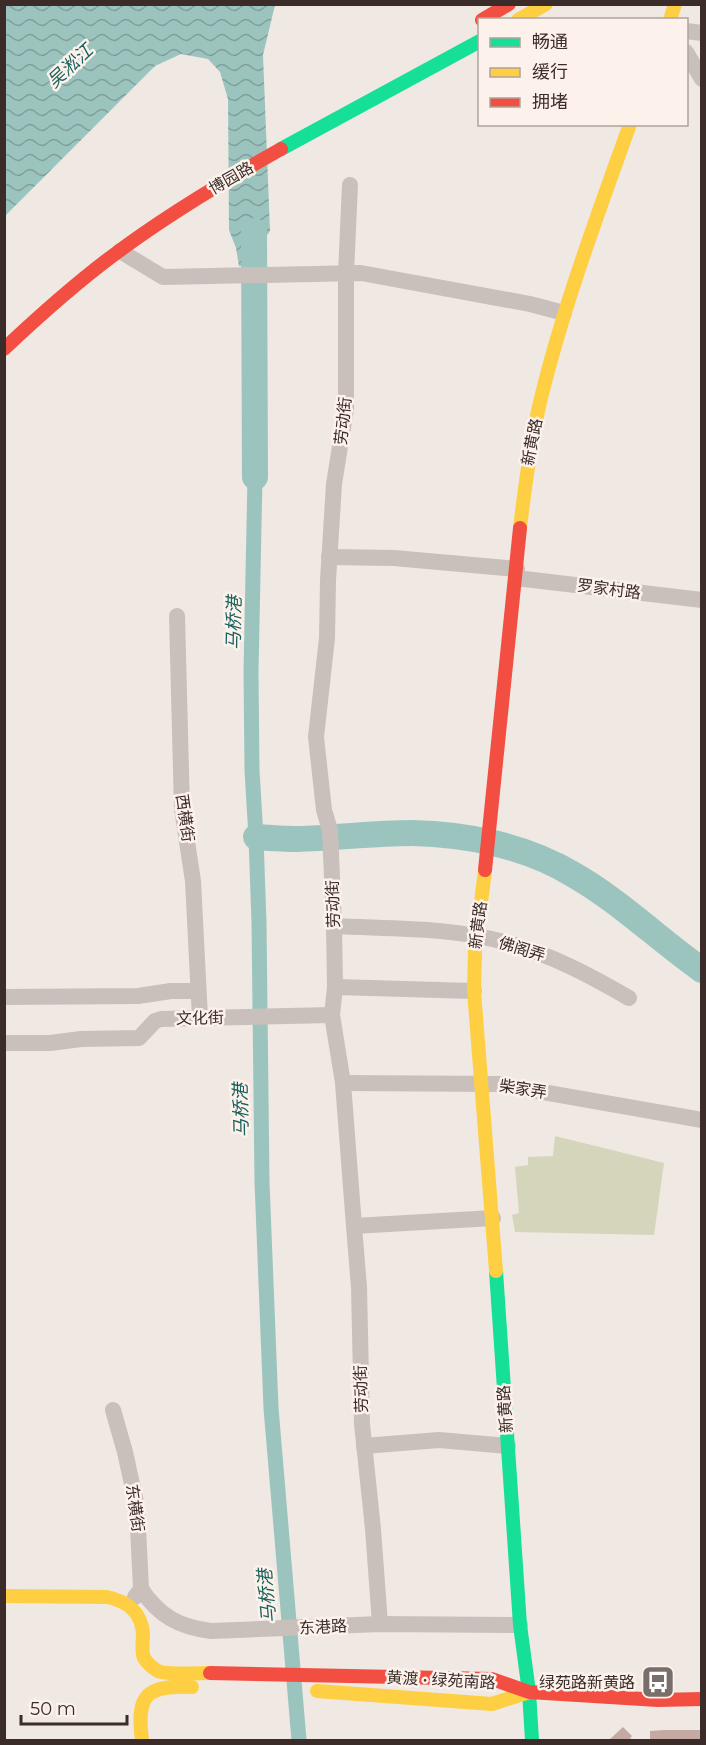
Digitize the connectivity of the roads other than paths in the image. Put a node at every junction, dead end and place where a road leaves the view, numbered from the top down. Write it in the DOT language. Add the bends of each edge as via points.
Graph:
graph roads {
  1 [pos="509,4"];
  2 [pos="546,4"];
  3 [pos="485,18"];
  4 [pos="522,18"];
  5 [pos="478,42"];
  6 [pos="688,54"];
  7 [pos="702,79"];
  8 [pos="629,126"];
  9 [pos="350,185"];
  10 [pos="120,251"];
  11 [pos="346,273"];
  12 [pos="564,313"];
  13 [pos="4,349"];
  14 [pos="329,557"];
  15 [pos="516,574"];
  16 [pos="702,600"];
  17 [pos="177,616"];
  18 [pos="334,926"];
  19 [pos="476,937"];
  20 [pos="335,987"];
  21 [pos="474,991"];
  22 [pos="198,992"];
  23 [pos="4,997"];
  24 [pos="629,998"];
  25 [pos="332,1015"];
  26 [pos="201,1018"];
  27 [pos="4,1043"];
  28 [pos="343,1083"];
  29 [pos="481,1083"];
  30 [pos="702,1120"];
  31 [pos="493,1218"];
  32 [pos="354,1226"];
  33 [pos="113,1410"];
  34 [pos="364,1446"];
  35 [pos="508,1446"];
  36 [pos="141,1589"];
  37 [pos="4,1596"];
  38 [pos="130,1605"];
  39 [pos="380,1624"];
  40 [pos="520,1625"];
  41 [pos="209,1688"];
  42 [pos="299,1691"];
  43 [pos="529,1692"];
  44 [pos="702,1700"];
  45 [pos="142,1740"];
  46 [pos="532,1740"];
  1 -- 3 [label="street"];
  2 -- 4 [label="street"];
  5 -- 10 [label="street, 博园路" via="209,190"];
  6 -- 7 [label="street"];
  8 -- 12 [label="street, 新黄路"];
  9 -- 11 [label="street, 劳动街"];
  10 -- 11 [label="street" via="163,277"];
  10 -- 13 [label="street, 博园路"];
  11 -- 12 [label="street" via="375,275"];
  11 -- 14 [label="street, 劳动街" via="346,409 334,483"];
  12 -- 15 [label="street, 新黄路" via="532,437"];
  14 -- 15 [label="street, 罗家村路" via="394,558"];
  14 -- 18 [label="street, 劳动街" via="327,644 316,737 330,837"];
  15 -- 16 [label="street, 罗家村路"];
  15 -- 19 [label="street, 新黄路"];
  17 -- 22 [label="street, 西横街" via="182,809 193,880"];
  18 -- 19 [label="street, 佛阁弄" via="412,929"];
  18 -- 20 [label="street, 劳动街"];
  19 -- 21 [label="street, 新黄路"];
  19 -- 24 [label="street, 佛阁弄" via="551,957"];
  20 -- 21 [label="street"];
  20 -- 25 [label="street, 劳动街"];
  21 -- 29 [label="street, 新黄路"];
  22 -- 23 [label="street"];
  22 -- 26 [label="street, 西横街"];
  25 -- 26 [label="street, 文化街"];
  25 -- 28 [label="street, 劳动街"];
  26 -- 27 [label="street, 文化街" via="161,1019 139,1038 132,1039"];
  28 -- 29 [label="street, 柴家弄"];
  28 -- 32 [label="street, 劳动街"];
  29 -- 30 [label="street, 柴家弄"];
  29 -- 31 [label="street, 新黄路"];
  31 -- 32 [label="street"];
  31 -- 35 [label="street, 新黄路"];
  32 -- 34 [label="street, 劳动街"];
  33 -- 36 [label="street, 东横街" via="137,1507"];
  34 -- 35 [label="street" via="439,1440"];
  34 -- 39 [label="street, 劳动街"];
  35 -- 40 [label="street, 新黄路"];
  36 -- 38 [label="street"];
  36 -- 39 [label="street, 东港路" via="154,1606 179,1624 197,1629 237,1631"];
  37 -- 38 [label="street" via="107,1597"];
  38 -- 43 [label="street, 黄渡 • 绿苑南路" via="141,1622 143,1655 149,1665 160,1671 492,1679"];
  39 -- 40 [label="street, 东港路"];
  40 -- 43 [label="street, 新黄路"];
  41 -- 45 [label="street" via="157,1689 141,1707"];
  42 -- 43 [label="street, 黄渡 • 绿苑南路" via="492,1704"];
  43 -- 44 [label="street"];
  43 -- 46 [label="street, 新黄路"];
}
